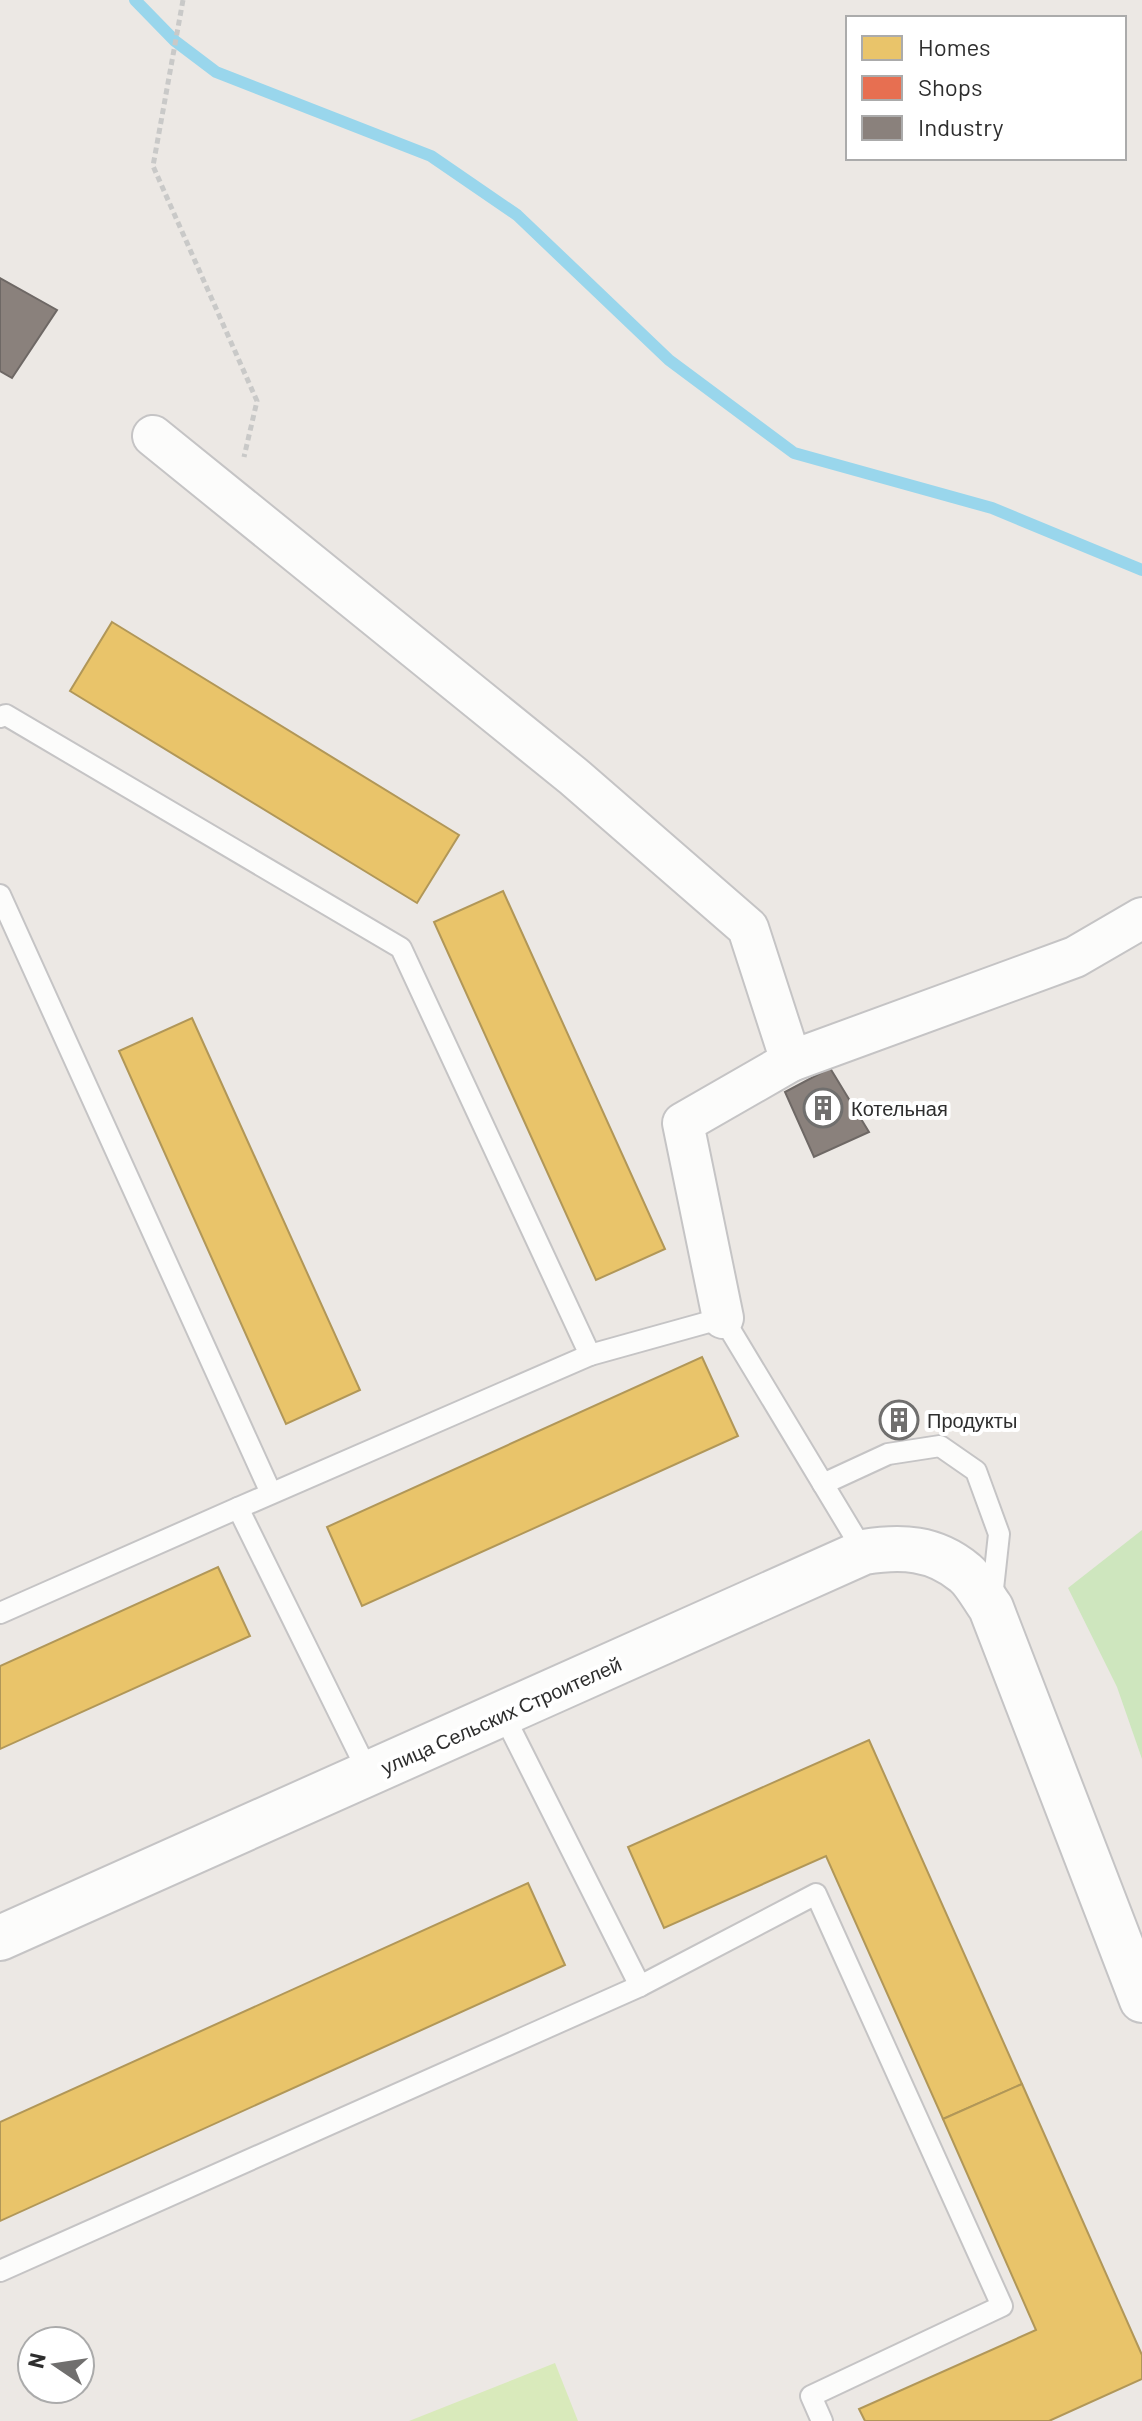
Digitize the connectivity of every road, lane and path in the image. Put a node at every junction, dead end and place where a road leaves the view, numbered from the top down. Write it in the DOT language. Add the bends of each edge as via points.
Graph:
graph roads {
  1 [pos="183,0"];
  2 [pos="153,436"];
  3 [pos="234,502"];
  4 [pos="0,717"];
  5 [pos="0,895"];
  6 [pos="1142,918"];
  7 [pos="791,1061"];
  8 [pos="723,1318"];
  9 [pos="590,1355"];
  10 [pos="823,1484"];
  11 [pos="271,1493"];
  12 [pos="238,1508"];
  13 [pos="864,1552"];
  14 [pos="991,1608"];
  15 [pos="0,1613"];
  16 [pos="503,1714"];
  17 [pos="369,1774"];
  18 [pos="0,1938"];
  19 [pos="640,1986"];
  20 [pos="1142,2000"];
  21 [pos="0,2271"];
  22 [pos="822,2421"];
  1 -- 3 [label="path" via="153,166 257,401"];
  2 -- 3 [label="street"];
  3 -- 7 [label="street" via="573,776 748,928"];
  4 -- 9 [label="lane" via="6,715 401,948"];
  5 -- 11 [label="lane"];
  6 -- 7 [label="street" via="1075,957"];
  7 -- 8 [label="street" via="683,1123"];
  8 -- 9 [label="lane"];
  8 -- 10 [label="lane"];
  9 -- 11 [label="lane"];
  10 -- 13 [label="lane"];
  10 -- 14 [label="lane" via="888,1454 940,1446 976,1471 999,1534"];
  11 -- 12 [label="lane"];
  12 -- 15 [label="lane"];
  12 -- 17 [label="lane"];
  13 -- 14 [label="street, улица Сельских Строителей" via="896,1547 929,1553 966,1573"];
  13 -- 16 [label="street, улица Сельских Строителей"];
  14 -- 20 [label="street, улица Сельских Строителей"];
  16 -- 17 [label="street, улица Сельских Строителей"];
  16 -- 19 [label="lane"];
  17 -- 18 [label="street, улица Сельских Строителей"];
  19 -- 21 [label="lane"];
  19 -- 22 [label="lane" via="816,1894 1002,2306 811,2396"];
}
